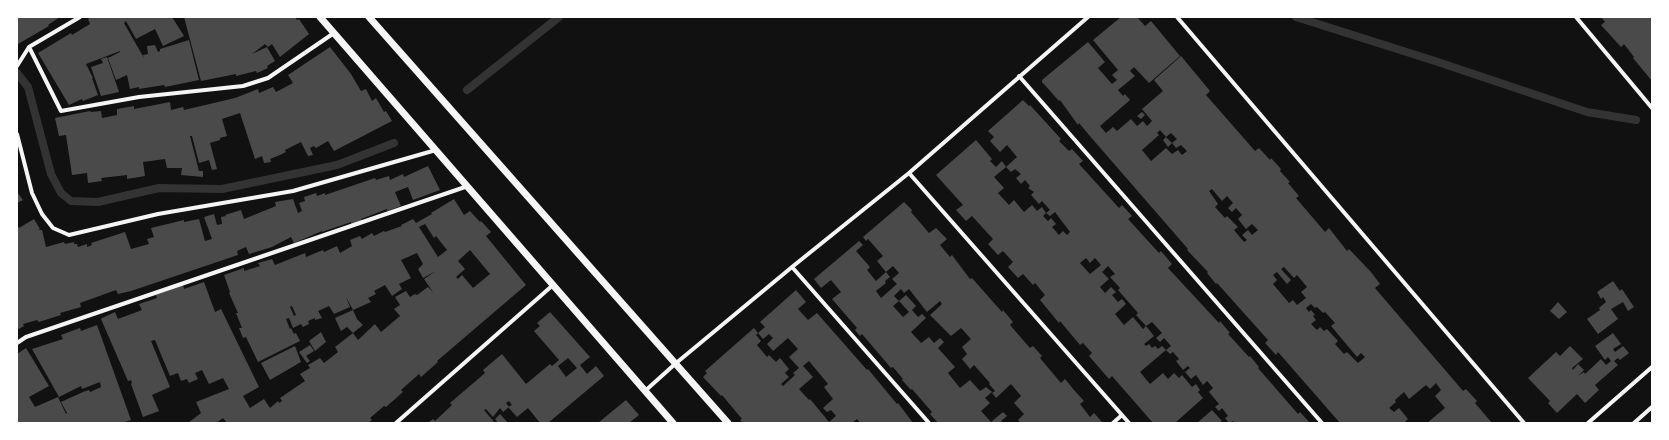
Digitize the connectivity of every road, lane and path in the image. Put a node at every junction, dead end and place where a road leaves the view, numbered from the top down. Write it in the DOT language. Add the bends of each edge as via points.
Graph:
graph roads {
  1 [pos="80,17"];
  2 [pos="320,17"];
  3 [pos="369,17"];
  4 [pos="1088,17"];
  5 [pos="1177,17"];
  6 [pos="1576,17"];
  7 [pos="334,33"];
  8 [pos="29,47"];
  9 [pos="17,66"];
  10 [pos="1019,76"];
  11 [pos="1652,108"];
  12 [pos="17,134"];
  13 [pos="436,150"];
  14 [pos="909,173"];
  15 [pos="468,186"];
  16 [pos="792,267"];
  17 [pos="553,285"];
  18 [pos="17,342"];
  19 [pos="675,364"];
  20 [pos="1652,367"];
  21 [pos="645,391"];
  22 [pos="1652,407"];
  23 [pos="1122,415"];
  24 [pos="396,423"];
  25 [pos="673,423"];
  26 [pos="728,423"];
  27 [pos="930,423"];
  28 [pos="1113,423"];
  29 [pos="1129,423"];
  30 [pos="1322,423"];
  31 [pos="1524,423"];
  32 [pos="1588,423"];
  33 [pos="1634,423"];
  1 -- 8 [label="street"];
  2 -- 7 [label="street"];
  3 -- 19 [label="street"];
  4 -- 10 [label="street"];
  5 -- 31 [label="street"];
  6 -- 11 [label="street"];
  7 -- 8 [label="street" via="268,78 243,86 139,97 61,111"];
  7 -- 13 [label="street"];
  8 -- 9 [label="street"];
  10 -- 14 [label="street"];
  10 -- 30 [label="street"];
  12 -- 13 [label="street" via="32,193 42,214 53,228 69,235 158,214 293,191"];
  13 -- 15 [label="street"];
  14 -- 16 [label="street"];
  14 -- 23 [label="street"];
  15 -- 17 [label="street"];
  15 -- 18 [label="street"];
  16 -- 19 [label="street"];
  16 -- 27 [label="street"];
  17 -- 21 [label="street"];
  17 -- 24 [label="street"];
  19 -- 21 [label="street"];
  19 -- 26 [label="street"];
  20 -- 32 [label="street"];
  21 -- 25 [label="street"];
  22 -- 33 [label="street"];
  23 -- 28 [label="street"];
  23 -- 29 [label="street"];
}
